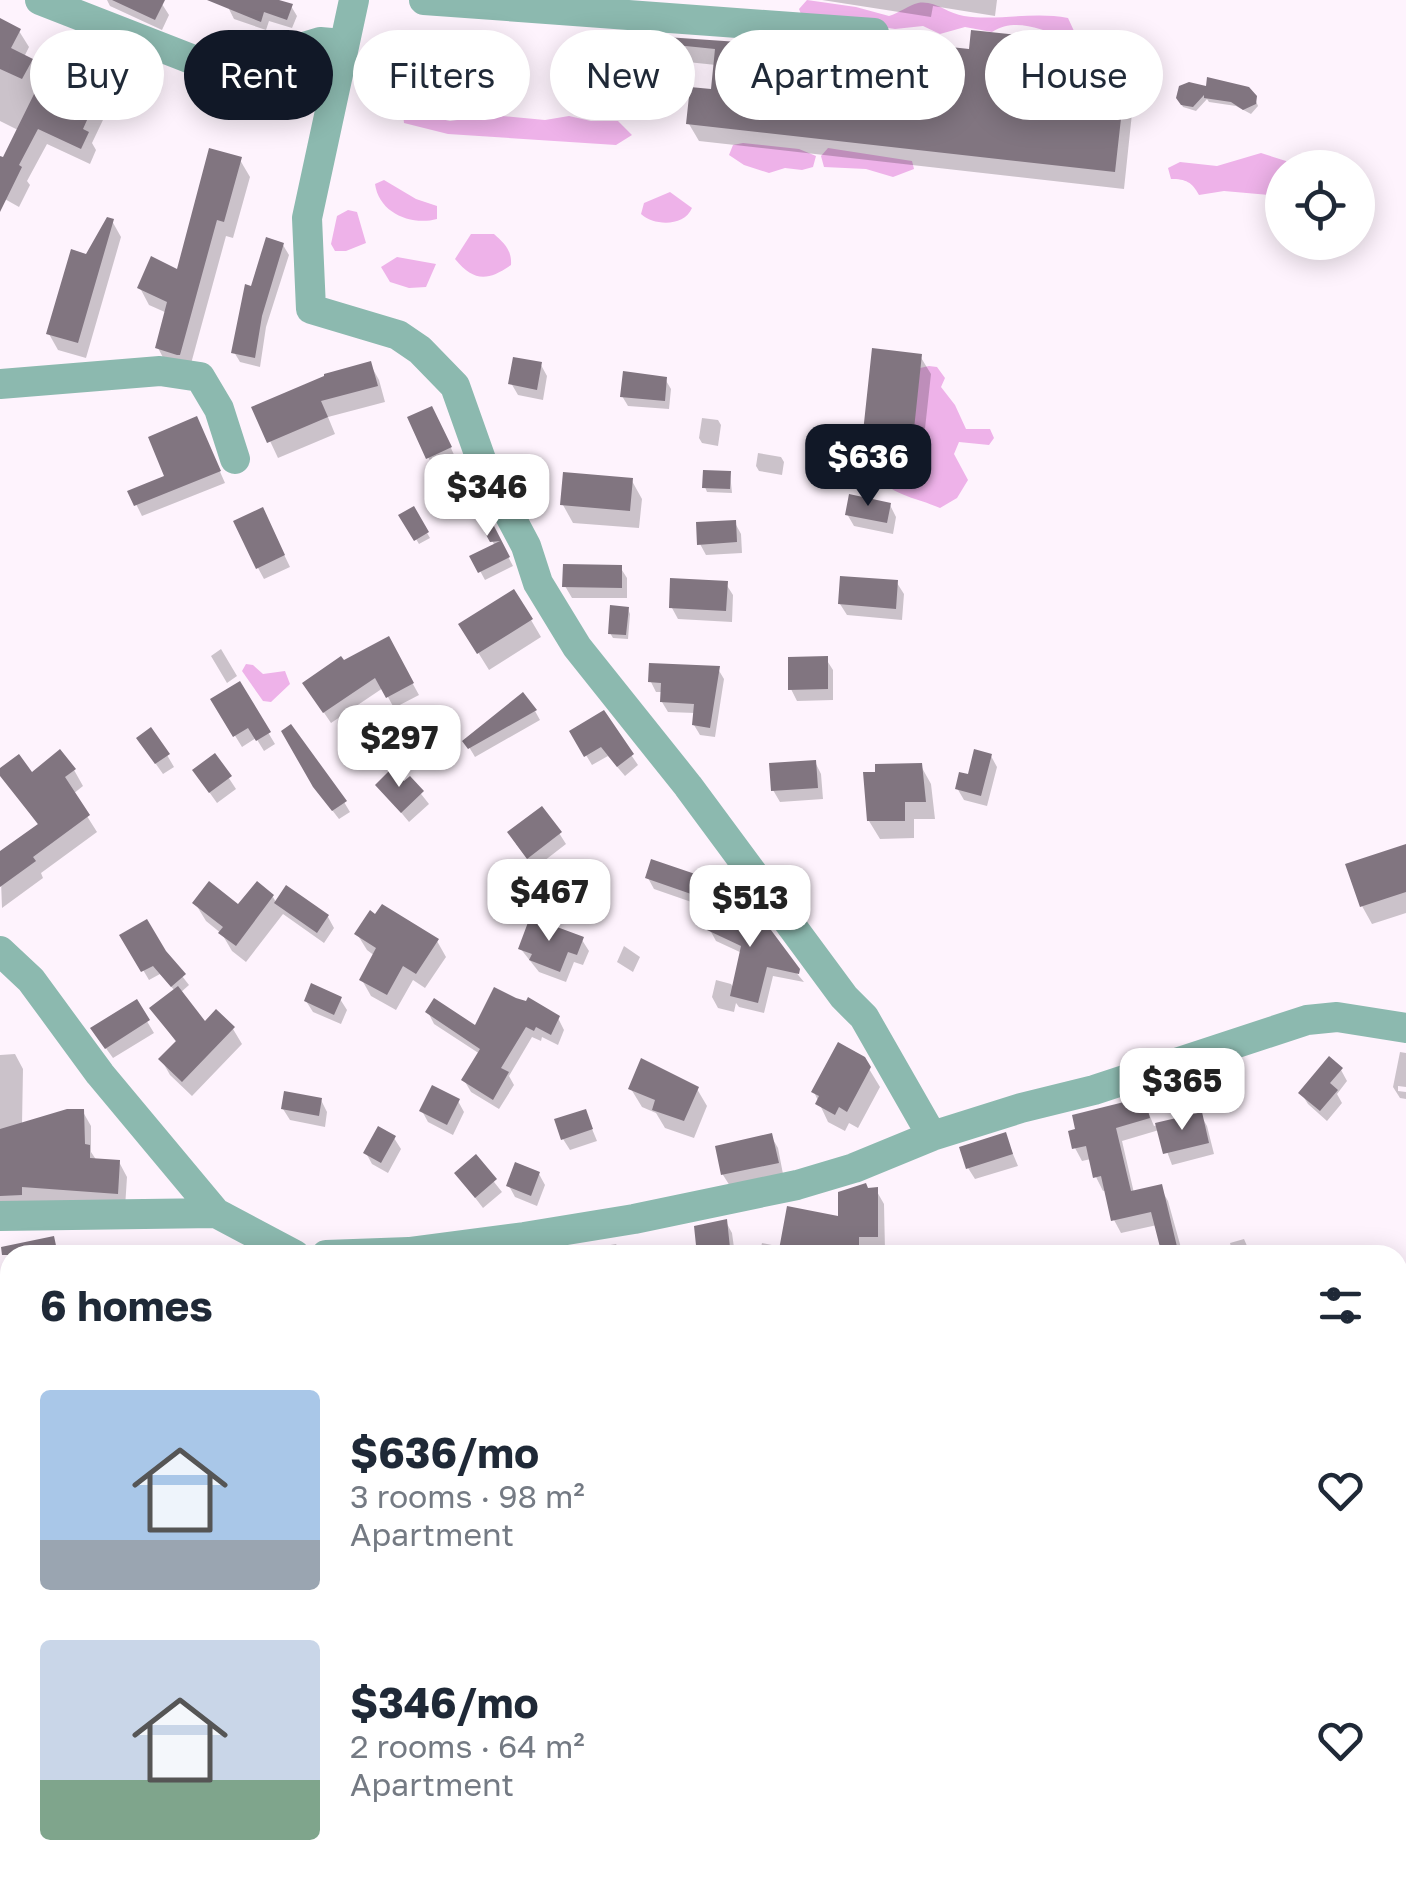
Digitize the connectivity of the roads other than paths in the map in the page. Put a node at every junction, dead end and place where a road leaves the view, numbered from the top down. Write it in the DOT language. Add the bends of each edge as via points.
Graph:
graph roads {
  1 [pos="40,0"];
  2 [pos="354,0"];
  3 [pos="424,0"];
  4 [pos="833,30"];
  5 [pos="343,44"];
  6 [pos="0,384"];
  7 [pos="235,460"];
  8 [pos="0,951"];
  9 [pos="1406,1028"];
  10 [pos="932,1136"];
  11 [pos="216,1213"];
  12 [pos="0,1216"];
  13 [pos="275,1245"];
  14 [pos="457,1245"];
  1 -- 5 [label="street" via="204,64 254,62 320,42"];
  2 -- 5 [label="street"];
  3 -- 4 [label="street"];
  5 -- 10 [label="street" via="307,218 312,310 398,335 455,386 483,465 538,582 578,647 864,1017"];
  6 -- 7 [label="street" via="160,372 200,376"];
  8 -- 11 [label="street" via="31,980"];
  9 -- 10 [label="street" via="1336,1017 1307,1020"];
  10 -- 14 [label="street" via="796,1185 634,1219"];
  11 -- 12 [label="street"];
  11 -- 13 [label="street"];
}
